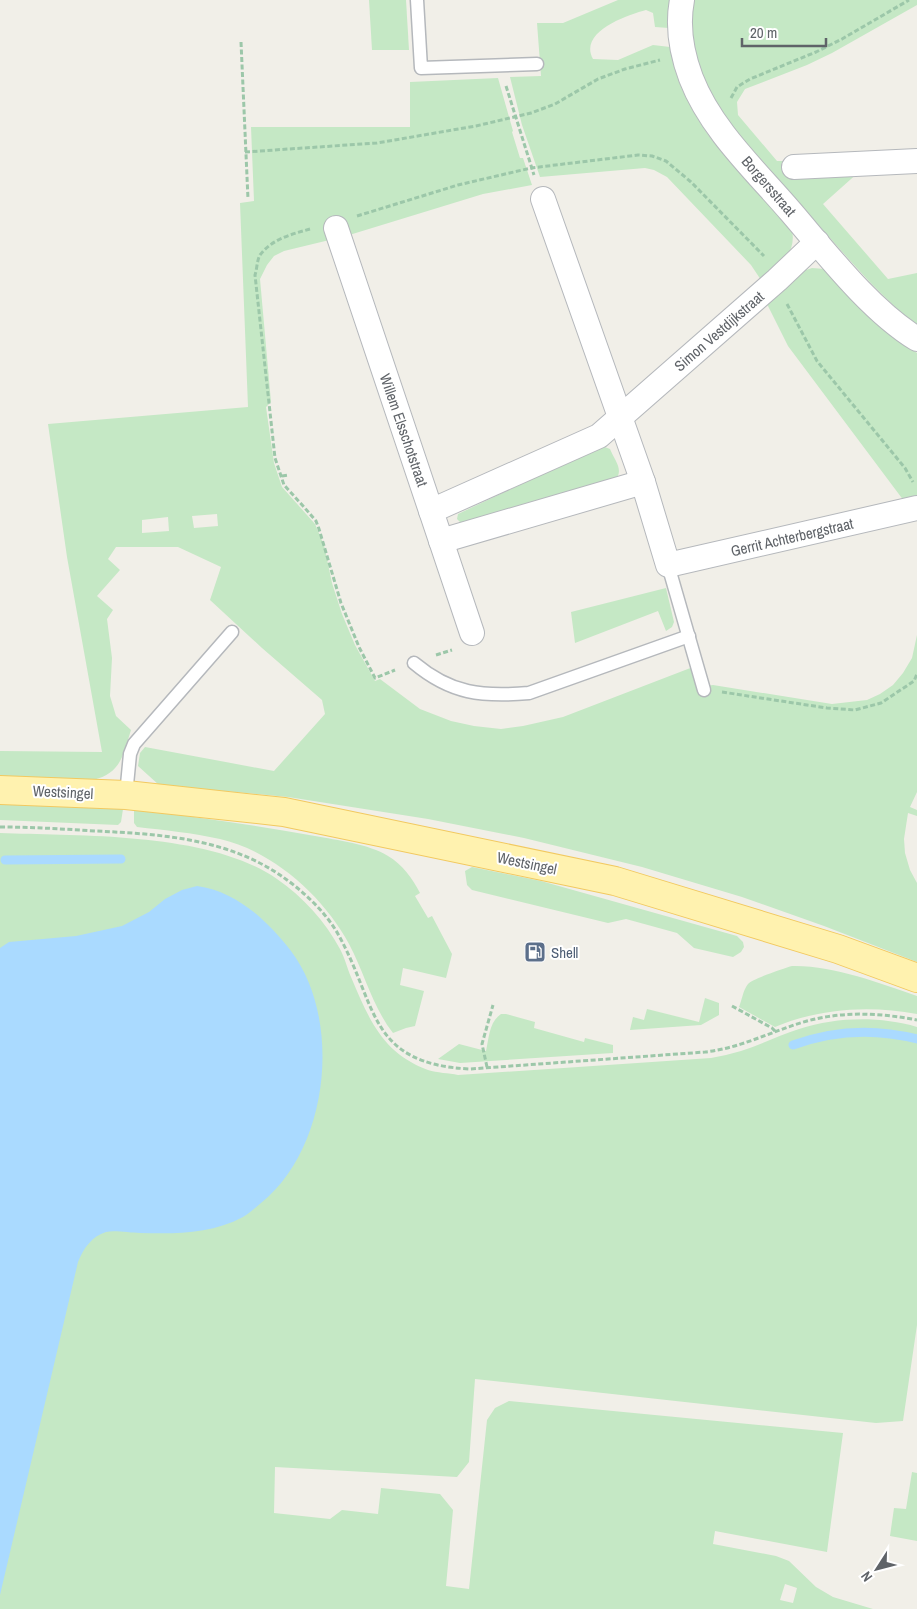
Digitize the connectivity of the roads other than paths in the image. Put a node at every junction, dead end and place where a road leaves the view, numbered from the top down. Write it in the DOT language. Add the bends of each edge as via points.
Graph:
graph roads {
  1 [pos="417,0"];
  2 [pos="682,0"];
  3 [pos="537,64"];
  4 [pos="917,160"];
  5 [pos="794,167"];
  6 [pos="543,199"];
  7 [pos="344,223"];
  8 [pos="818,242"];
  9 [pos="917,339"];
  10 [pos="620,419"];
  11 [pos="643,482"];
  12 [pos="917,508"];
  13 [pos="431,511"];
  14 [pos="441,541"];
  15 [pos="668,565"];
  16 [pos="232,632"];
  17 [pos="472,633"];
  18 [pos="689,636"];
  19 [pos="414,663"];
  20 [pos="704,690"];
  21 [pos="0,790"];
  22 [pos="126,795"];
  23 [pos="917,978"];
  1 -- 3 [label="lane" via="421,68"];
  2 -- 8 [label="street, Borgersstraat" via="680,20 684,55 708,111 722,132"];
  4 -- 5 [label="street"];
  6 -- 10 [label="street"];
  7 -- 13 [label="street, Willem Elsschotstraat"];
  8 -- 9 [label="street, Borgersstraat" via="890,320"];
  8 -- 10 [label="street, Simon Vestdijkstraat"];
  10 -- 11 [label="street"];
  10 -- 13 [label="street, Simon Vestdijkstraat" via="599,436"];
  11 -- 14 [label="street"];
  11 -- 15 [label="street"];
  12 -- 15 [label="street, Gerrit Achterbergstraat"];
  13 -- 14 [label="street, Willem Elsschotstraat"];
  14 -- 17 [label="street, Willem Elsschotstraat"];
  15 -- 18 [label="lane"];
  16 -- 22 [label="lane" via="134,744"];
  18 -- 19 [label="lane" via="529,693 479,694 431,677"];
  18 -- 20 [label="lane"];
  21 -- 22 [label="main road, Westsingel"];
  22 -- 23 [label="main road, Westsingel" via="284,812 615,882 838,949"];
}
